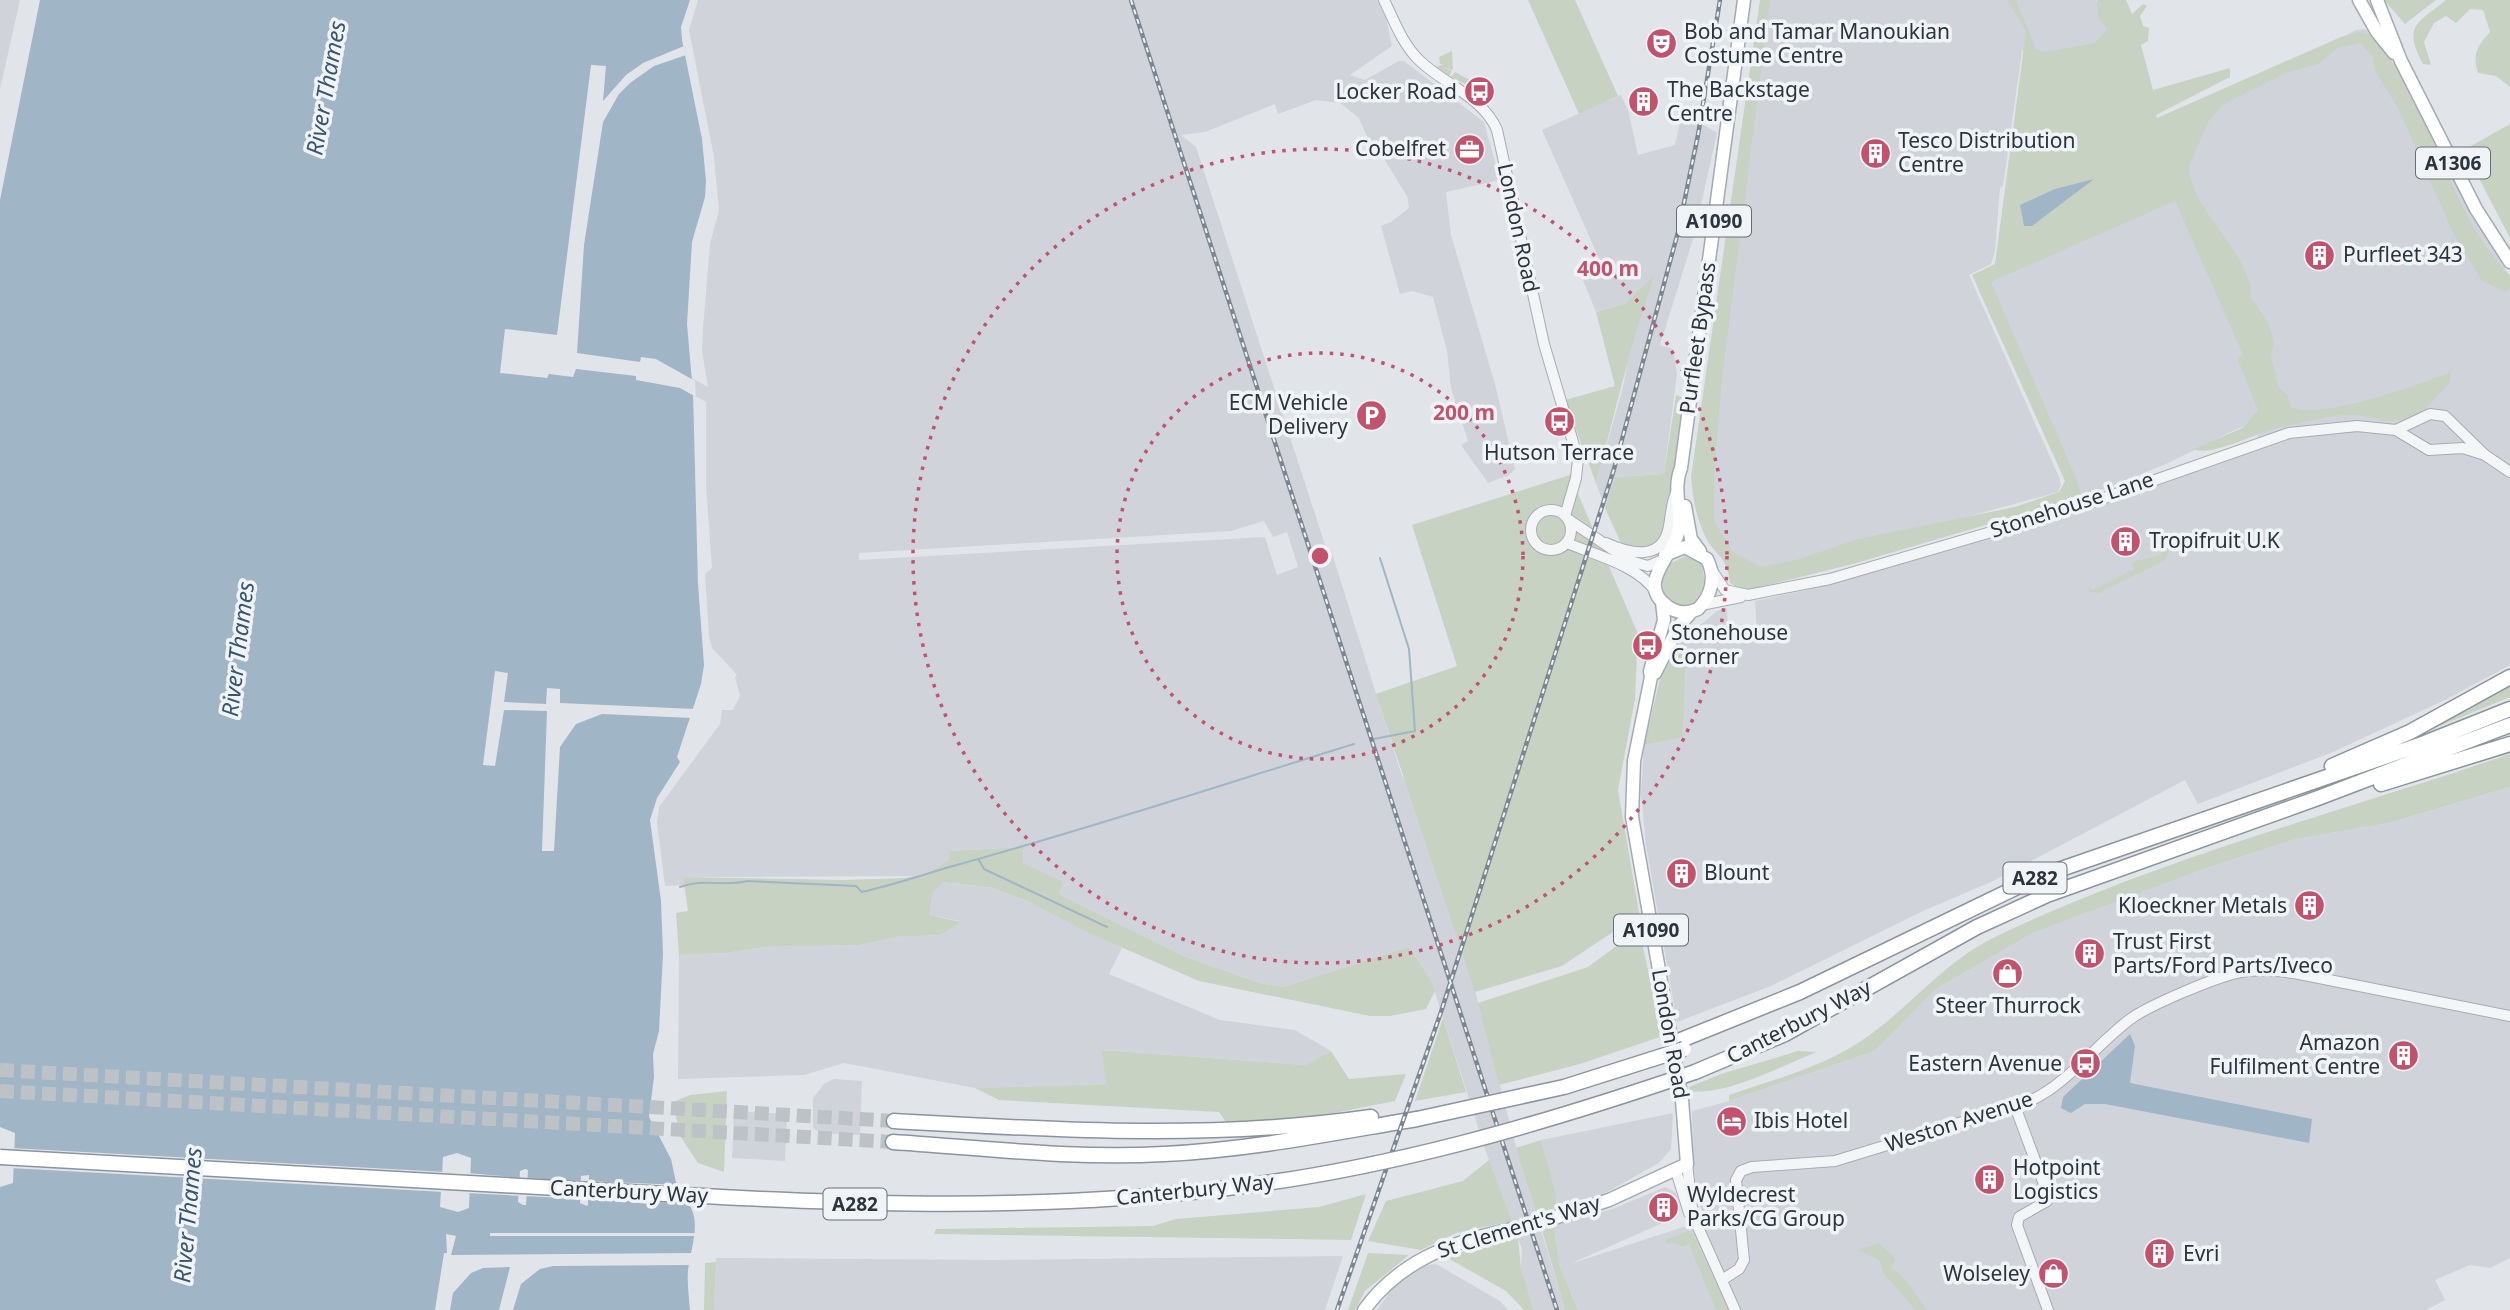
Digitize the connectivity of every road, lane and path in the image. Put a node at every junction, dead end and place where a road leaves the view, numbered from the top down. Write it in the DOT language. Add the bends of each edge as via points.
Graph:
graph roads {
  1 [pos="1384,0"];
  2 [pos="1744,0"];
  3 [pos="2359,0"];
  4 [pos="2377,0"];
  5 [pos="2401,61"];
  6 [pos="2510,262"];
  7 [pos="2420,421"];
  8 [pos="2454,426"];
  9 [pos="2396,430"];
  10 [pos="2420,443"];
  11 [pos="2444,449"];
  12 [pos="2485,455"];
  13 [pos="1681,468"];
  14 [pos="2510,472"];
  15 [pos="1676,492"];
  16 [pos="1569,496"];
  17 [pos="1552,510"];
  18 [pos="1567,518"];
  19 [pos="1567,543"];
  20 [pos="1606,543"];
  21 [pos="1702,554"];
  22 [pos="1663,557"];
  23 [pos="1711,569"];
  24 [pos="1748,594"];
  25 [pos="1660,598"];
  26 [pos="1697,608"];
  27 [pos="1651,677"];
  28 [pos="2510,677"];
  29 [pos="2510,709"];
  30 [pos="2510,725"];
  31 [pos="2510,744"];
  32 [pos="2280,791"];
  33 [pos="2318,799"];
  34 [pos="2510,1016"];
  35 [pos="2016,1109"];
  36 [pos="1381,1120"];
  37 [pos="894,1121"];
  38 [pos="893,1142"];
  39 [pos="0,1157"];
  40 [pos="1681,1168"];
  41 [pos="1722,1280"];
  42 [pos="1364,1310"];
  43 [pos="1735,1310"];
  44 [pos="2048,1310"];
  1 -- 16 [label="street, London Road" via="1420,61 1486,111 1497,130 1544,344 1578,459"];
  2 -- 13 [label="main road, Purfleet Bypass / A1090"];
  3 -- 5 [label="main road, A1306"];
  4 -- 5 [label="main road, A1306"];
  5 -- 6 [label="main road, A1306" via="2476,209"];
  7 -- 8 [label="street, Stonehouse Lane" via="2440,414"];
  7 -- 9 [label="street, Stonehouse Lane"];
  7 -- 10 [label="street"];
  8 -- 11 [label="street" via="2454,437"];
  8 -- 12 [label="street, Stonehouse Lane"];
  9 -- 10 [label="street, Stonehouse Lane"];
  9 -- 24 [label="street, Stonehouse Lane" via="2357,426 2289,433 2084,505 1830,579"];
  10 -- 11 [label="street, Stonehouse Lane" via="2429,450"];
  11 -- 12 [label="street, Stonehouse Lane" via="2463,448"];
  12 -- 14 [label="street, Stonehouse Lane"];
  13 -- 15 [label="main road, Purfleet Bypass / A1090"];
  13 -- 21 [label="main road, Purfleet Bypass / A1090" via="1689,530"];
  15 -- 20 [label="street" via="1667,535 1659,547 1634,554"];
  15 -- 22 [label="main road, Purfleet Bypass / A1090" via="1678,535"];
  16 -- 17 [label="street"];
  16 -- 18 [label="street, London Road"];
  17 -- 18 [label="street"];
  17 -- 19 [label="street" via="1535,518 1532,536 1546,549"];
  18 -- 19 [label="street" via="1571,534"];
  18 -- 20 [label="street"];
  19 -- 25 [label="street" via="1642,578"];
  20 -- 22 [label="street" via="1639,564 1652,565"];
  21 -- 22 [label="main road" via="1685,547"];
  21 -- 23 [label="main road, A1090"];
  22 -- 25 [label="main road, A1090" via="1656,576"];
  23 -- 24 [label="street" via="1725,590"];
  23 -- 26 [label="main road, A1090" via="1710,592"];
  24 -- 26 [label="street, Stonehouse Lane"];
  25 -- 26 [label="main road" via="1675,611"];
  25 -- 27 [label="main road, London Road / A1090" via="1664,616"];
  26 -- 27 [label="main road, London Road / A1090" via="1679,626"];
  27 -- 40 [label="main road, London Road / A1090" via="1634,761 1632,817 1682,1100"];
  28 -- 32 [label="highway" via="2410,732"];
  29 -- 32 [label="highway, A282"];
  30 -- 33 [label="highway, A282"];
  31 -- 33 [label="highway"];
  32 -- 36 [label="highway, Canterbury Way / A282" via="2038,877 1683,1044 1527,1087"];
  33 -- 39 [label="highway, Canterbury Way / A282, bridge" via="2106,871 2036,900 1977,927 1785,1034 1695,1072 1521,1127 1343,1170 1222,1189 1053,1204 839,1204"];
  34 -- 35 [label="street, Weston Avenue" via="2294,973 2241,972 2130,1019 2060,1084"];
  35 -- 41 [label="street, Weston Avenue" via="1835,1161 1741,1171 1736,1180 1744,1260"];
  35 -- 44 [label="street" via="2048,1195 2047,1201 2019,1217 2017,1225"];
  36 -- 37 [label="highway, Canterbury Way / A282" via="1160,1134"];
  36 -- 38 [label="highway, Canterbury Way / A282" via="1231,1149 1163,1154 1093,1155"];
  40 -- 41 [label="street, London Road" via="1689,1213"];
  40 -- 42 [label="main road, St Clement's Way, bridge" via="1609,1200 1465,1241 1419,1260 1387,1283"];
  41 -- 43 [label="street, London Road"];
}
